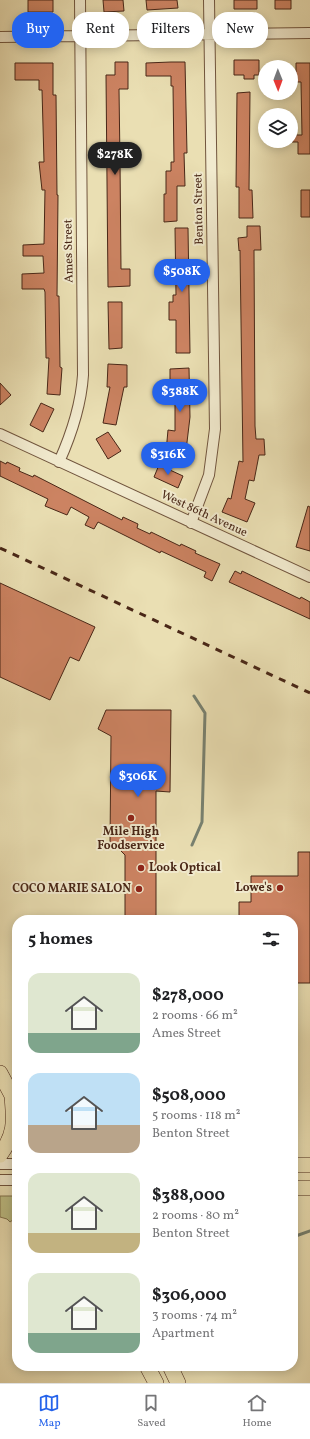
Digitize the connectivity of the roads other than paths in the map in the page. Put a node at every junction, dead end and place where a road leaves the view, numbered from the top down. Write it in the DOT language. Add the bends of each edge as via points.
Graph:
graph roads {
  1 [pos="80,0"];
  2 [pos="209,0"];
  3 [pos="80,12"];
  4 [pos="310,33"];
  5 [pos="209,34"];
  6 [pos="129,35"];
  7 [pos="72,36"];
  8 [pos="0,37"];
  9 [pos="80,48"];
  10 [pos="0,434"];
  11 [pos="59,462"];
  12 [pos="191,523"];
  13 [pos="310,577"];
  14 [pos="0,1074"];
  15 [pos="12,1097"];
  16 [pos="12,1134"];
  17 [pos="0,1155"];
  18 [pos="0,1164"];
  19 [pos="12,1164"];
  20 [pos="298,1165"];
  21 [pos="310,1165"];
  22 [pos="0,1180"];
  23 [pos="12,1180"];
  24 [pos="298,1188"];
  25 [pos="310,1188"];
  26 [pos="150,1371"];
  27 [pos="172,1371"];
  28 [pos="156,1383"];
  29 [pos="178,1383"];
  1 -- 3 [label="street, Ames Street"];
  2 -- 5 [label="street, Benton Street"];
  4 -- 5 [label="street"];
  5 -- 6 [label="street"];
  5 -- 12 [label="street, Benton Street" via="215,429 209,475"];
  7 -- 8 [label="street"];
  9 -- 11 [label="street, Ames Street" via="82,396 72,432"];
  10 -- 11 [label="street, West 86th Avenue"];
  11 -- 12 [label="street, West 86th Avenue"];
  12 -- 13 [label="street, West 86th Avenue"];
  14 -- 15 [label="main road"];
  16 -- 17 [label="main road"];
  18 -- 19 [label="street"];
  20 -- 21 [label="main road"];
  22 -- 23 [label="street"];
  24 -- 25 [label="main road"];
  26 -- 28 [label="main road"];
  27 -- 29 [label="main road"];
}
